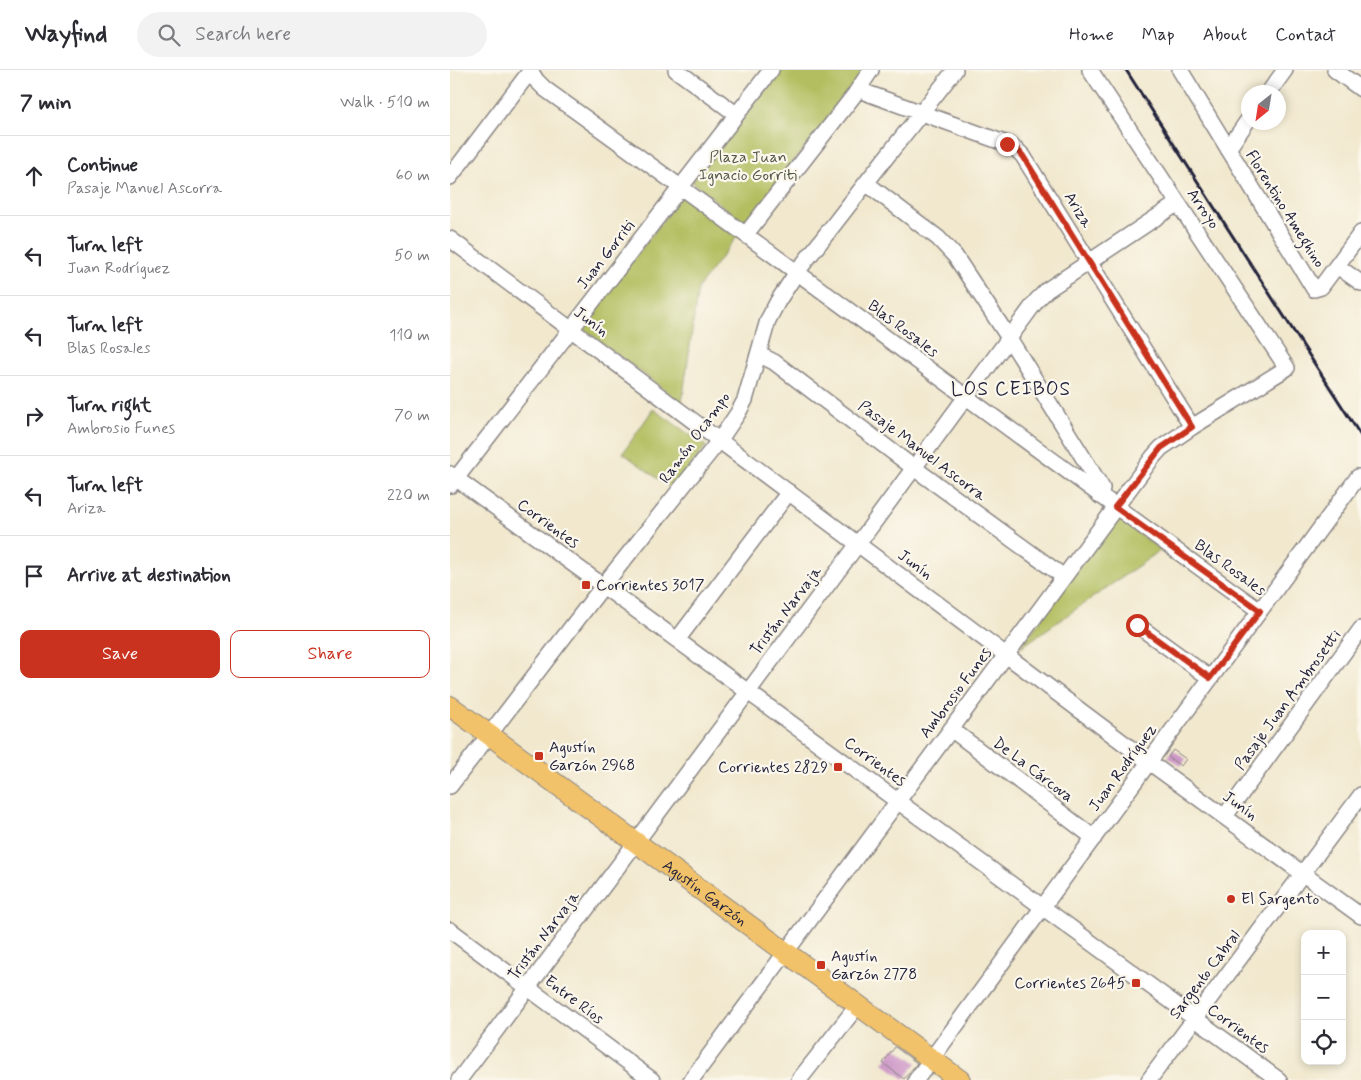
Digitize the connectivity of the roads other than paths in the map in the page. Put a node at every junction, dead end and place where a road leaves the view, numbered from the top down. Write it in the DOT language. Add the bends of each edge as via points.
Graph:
graph roads {
  1 [pos="531,70"];
  2 [pos="676,70"];
  3 [pos="771,70"];
  4 [pos="871,70"];
  5 [pos="955,70"];
  6 [pos="1090,70"];
  7 [pos="1180,70"];
  8 [pos="1285,70"];
  9 [pos="1335,70"];
  10 [pos="1274,85"];
  11 [pos="1361,89"];
  12 [pos="867,93"];
  13 [pos="922,112"];
  14 [pos="736,114"];
  15 [pos="1241,130"];
  16 [pos="1228,149"];
  17 [pos="450,177"];
  18 [pos="866,183"];
  19 [pos="681,186"];
  20 [pos="1178,203"];
  21 [pos="746,234"];
  22 [pos="1361,234"];
  23 [pos="450,239"];
  24 [pos="1090,263"];
  25 [pos="1337,266"];
  26 [pos="797,272"];
  27 [pos="1361,283"];
  28 [pos="571,329"];
  29 [pos="1008,338"];
  30 [pos="759,356"];
  31 [pos="1287,368"];
  32 [pos="966,397"];
  33 [pos="1192,427"];
  34 [pos="718,440"];
  35 [pos="914,468"];
  36 [pos="1358,477"];
  37 [pos="452,479"];
  38 [pos="788,492"];
  39 [pos="1100,496"];
  40 [pos="1115,507"];
  41 [pos="858,544"];
  42 [pos="1064,577"];
  43 [pos="603,586"];
  44 [pos="1260,611"];
  45 [pos="1137,625"];
  46 [pos="1361,629"];
  47 [pos="677,640"];
  48 [pos="1006,655"];
  49 [pos="1210,678"];
  50 [pos="748,691"];
  51 [pos="450,706"];
  52 [pos="951,729"];
  53 [pos="488,734"];
  54 [pos="1150,762"];
  55 [pos="450,786"];
  56 [pos="1361,795"];
  57 [pos="897,800"];
  58 [pos="1225,816"];
  59 [pos="1094,838"];
  60 [pos="636,842"];
  61 [pos="1303,873"];
  62 [pos="1044,907"];
  63 [pos="1361,916"];
  64 [pos="450,930"];
  65 [pos="786,952"];
  66 [pos="528,988"];
  67 [pos="858,1005"];
  68 [pos="1194,1019"];
  69 [pos="932,1059"];
  70 [pos="459,1080"];
  71 [pos="652,1080"];
  72 [pos="691,1080"];
  73 [pos="799,1080"];
  74 [pos="916,1080"];
  75 [pos="960,1080"];
  76 [pos="1149,1080"];
  77 [pos="1279,1080"];
  1 -- 17 [label="street"];
  1 -- 19 [label="street, Blas Rosales" via="545,89"];
  2 -- 14 [label="street"];
  3 -- 14 [label="street, Juan Gorriti"];
  4 -- 21 [label="street"];
  5 -- 13 [label="street, Ramón Ocampo"];
  6 -- 20 [label="street, Arroyo"];
  7 -- 16 [label="street, Florentino Ameghino"];
  8 -- 10 [label="street"];
  9 -- 11 [label="street"];
  12 -- 13 [label="street, Ariza"];
  13 -- 18 [label="street, Ramón Ocampo"];
  13 -- 24 [label="street, Ariza" via="1016,148"];
  14 -- 19 [label="street, Juan Gorriti"];
  15 -- 16 [label="street"];
  16 -- 25 [label="street, Florentino Ameghino" via="1314,289 1321,287"];
  18 -- 26 [label="street, Ramón Ocampo"];
  18 -- 29 [label="street" via="948,247"];
  19 -- 21 [label="street, Blas Rosales"];
  19 -- 28 [label="street, Juan Gorriti"];
  20 -- 24 [label="street, Tristán Narvaja"];
  20 -- 31 [label="street, Arroyo"];
  21 -- 26 [label="street, Blas Rosales"];
  22 -- 25 [label="street"];
  23 -- 28 [label="street, Junín"];
  24 -- 29 [label="street, Tristán Narvaja" via="1047,290"];
  24 -- 33 [label="street, Ariza"];
  25 -- 27 [label="street"];
  26 -- 30 [label="street, Ramón Ocampo" via="773,309"];
  26 -- 32 [label="street, Blas Rosales"];
  28 -- 34 [label="street, Junín"];
  28 -- 37 [label="street, Juan Gorriti"];
  29 -- 32 [label="street, Tristán Narvaja"];
  29 -- 39 [label="street" via="1102,488"];
  30 -- 34 [label="street, Ramón Ocampo" via="743,405"];
  30 -- 35 [label="street, Pasaje Manuel Ascorra" via="774,362"];
  31 -- 33 [label="street, Ambrosio Funes"];
  32 -- 35 [label="street, Tristán Narvaja"];
  32 -- 39 [label="street, Blas Rosales"];
  33 -- 40 [label="street, Ambrosio Funes" via="1161,448"];
  34 -- 38 [label="street, Junín"];
  34 -- 43 [label="street, Ramón Ocampo"];
  35 -- 41 [label="street, Tristán Narvaja"];
  35 -- 42 [label="street, Pasaje Manuel Ascorra"];
  36 -- 44 [label="street, Juan Rodríguez"];
  37 -- 43 [label="street, Corrientes"];
  38 -- 41 [label="street, Junín"];
  38 -- 47 [label="street"];
  39 -- 40 [label="street, Blas Rosales"];
  40 -- 42 [label="street, Ambrosio Funes"];
  40 -- 44 [label="street, Blas Rosales"];
  41 -- 48 [label="street, Junín"];
  41 -- 50 [label="street, Tristán Narvaja"];
  42 -- 48 [label="street, Ambrosio Funes"];
  43 -- 47 [label="street, Corrientes"];
  43 -- 53 [label="street, Ramón Ocampo"];
  44 -- 49 [label="street, Juan Rodríguez"];
  45 -- 49 [label="street"];
  46 -- 58 [label="street, Pasaje Juan Ambrosetti"];
  47 -- 50 [label="street, Corrientes"];
  48 -- 52 [label="street, Ambrosio Funes"];
  48 -- 54 [label="street, Junín"];
  49 -- 54 [label="street, Juan Rodríguez"];
  50 -- 57 [label="street, Corrientes"];
  50 -- 60 [label="street, Tristán Narvaja"];
  51 -- 53 [label="main road, Agustín Garzón"];
  52 -- 57 [label="street, Ambrosio Funes"];
  52 -- 59 [label="street, De La Cárcova"];
  53 -- 55 [label="street, Ramón Ocampo"];
  53 -- 60 [label="main road, Agustín Garzón"];
  54 -- 58 [label="street, Junín"];
  54 -- 59 [label="street, Juan Rodríguez"];
  56 -- 61 [label="street, Sargento Cabral"];
  57 -- 62 [label="street, Corrientes"];
  57 -- 65 [label="street, Ambrosio Funes"];
  58 -- 61 [label="street, Junín"];
  59 -- 62 [label="street, Juan Rodríguez"];
  60 -- 65 [label="main road, Agustín Garzón"];
  60 -- 66 [label="street, Tristán Narvaja"];
  61 -- 63 [label="street, Junín"];
  61 -- 68 [label="street, Sargento Cabral"];
  62 -- 68 [label="street, Corrientes"];
  62 -- 69 [label="street, Juan Rodríguez"];
  64 -- 66 [label="street, Entre Ríos"];
  65 -- 67 [label="main road, Agustín Garzón"];
  65 -- 72 [label="street, Ambrosio Funes"];
  66 -- 70 [label="street, Tristán Narvaja"];
  66 -- 71 [label="street, Entre Ríos"];
  67 -- 69 [label="main road, Agustín Garzón"];
  67 -- 73 [label="street"];
  68 -- 76 [label="street, Sargento Cabral"];
  68 -- 77 [label="street, Corrientes"];
  69 -- 74 [label="street, Juan Rodríguez"];
  69 -- 75 [label="main road, Agustín Garzón"];
}
